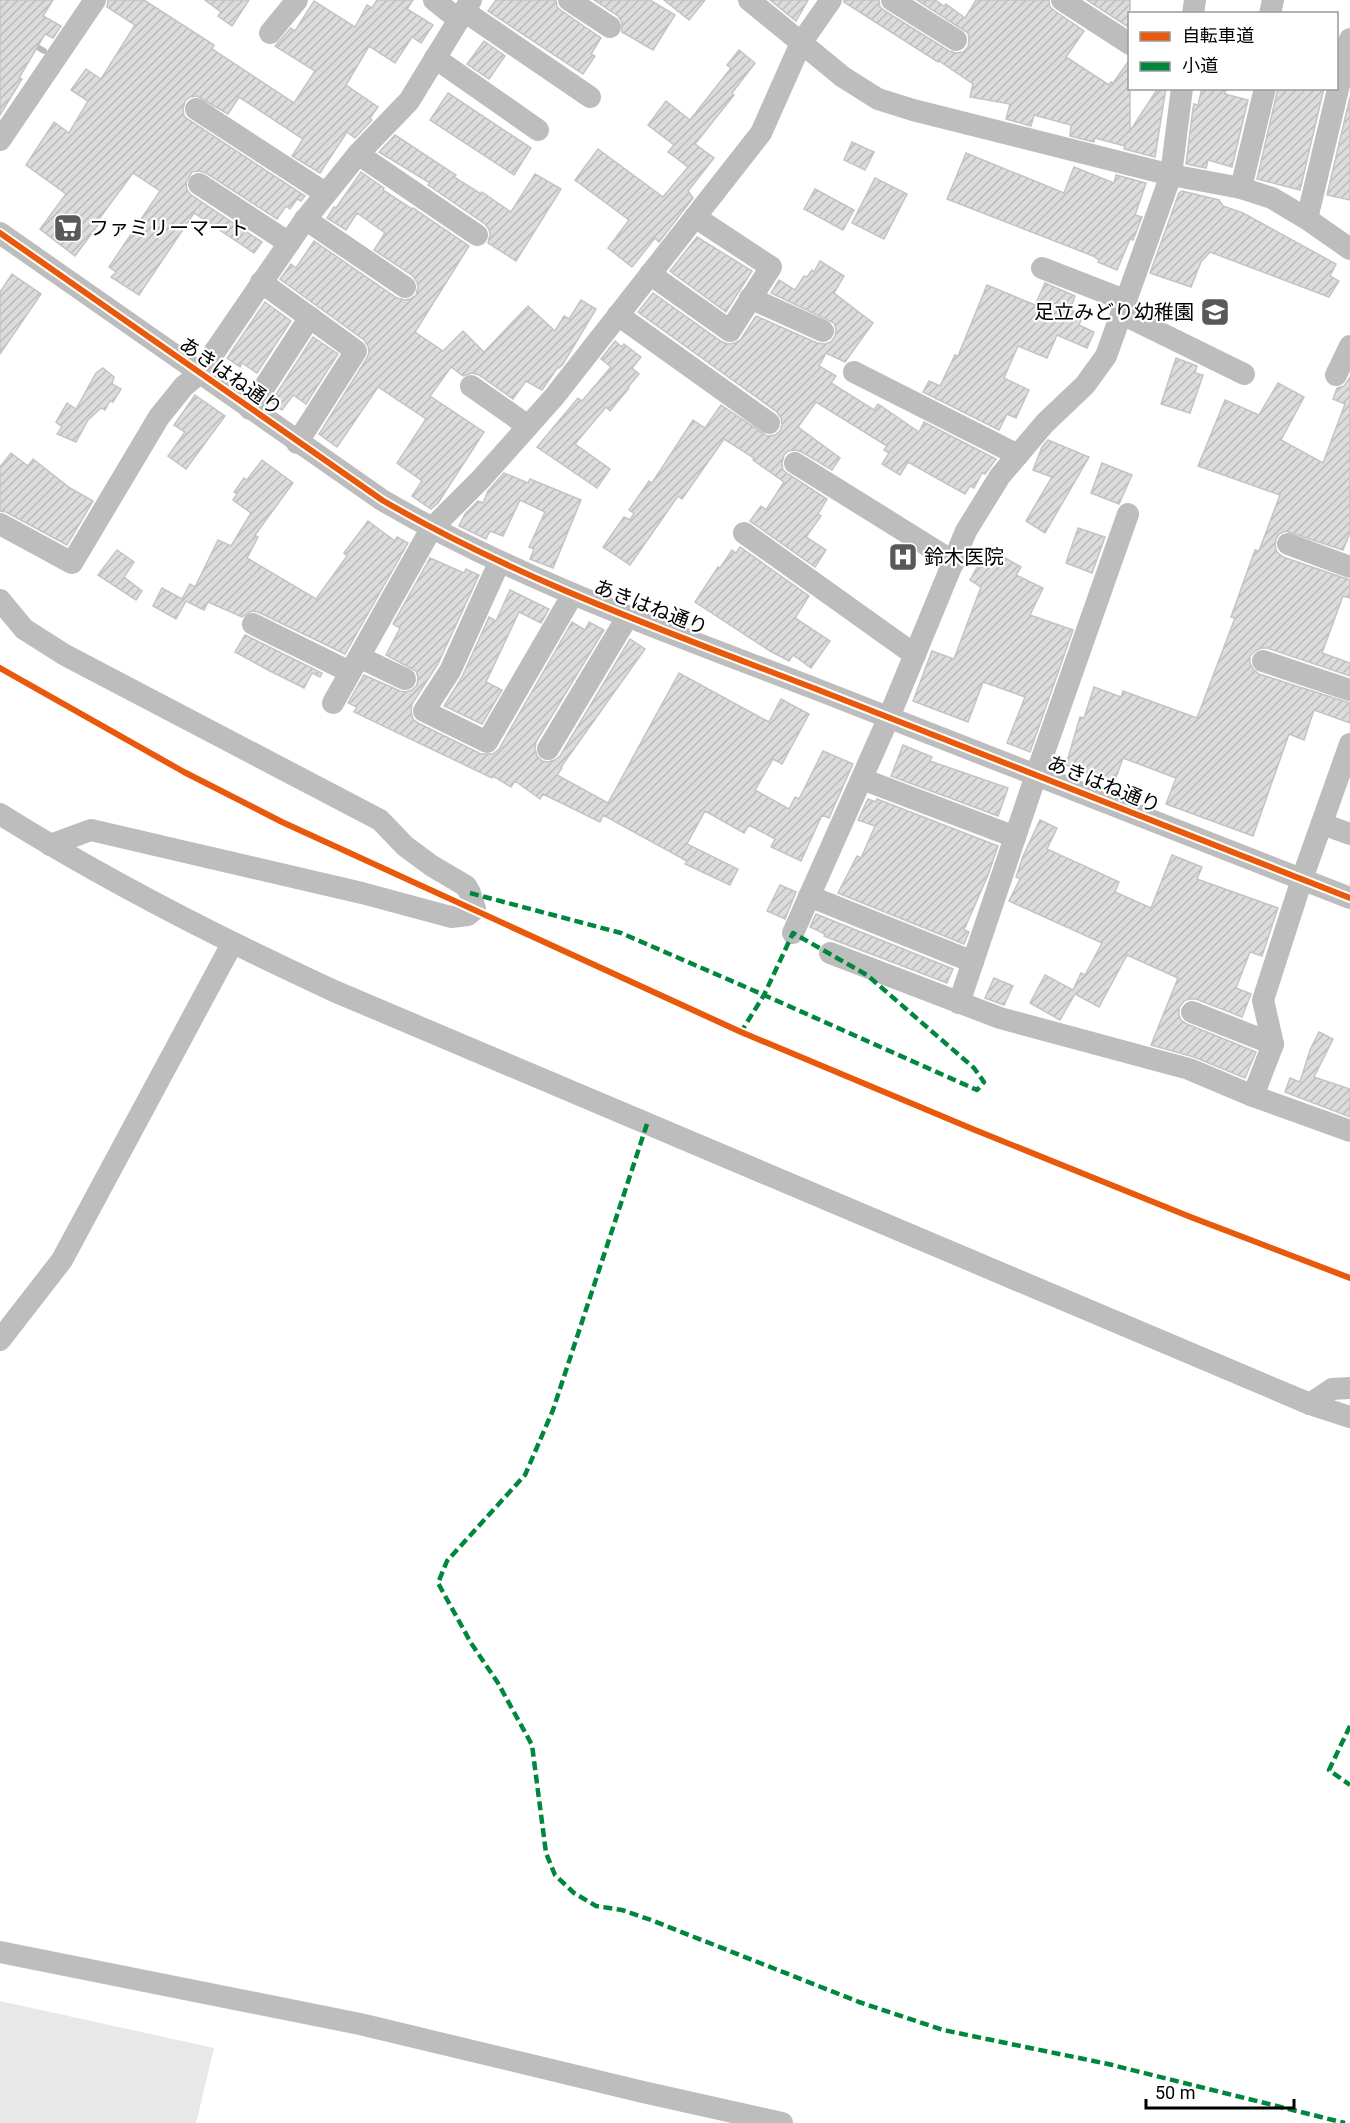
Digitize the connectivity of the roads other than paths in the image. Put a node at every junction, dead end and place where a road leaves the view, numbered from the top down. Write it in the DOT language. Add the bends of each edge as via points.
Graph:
graph roads {
  1 [pos="95,0"];
  2 [pos="297,0"];
  3 [pos="434,0"];
  4 [pos="569,0"];
  5 [pos="749,0"];
  6 [pos="831,0"];
  7 [pos="892,0"];
  8 [pos="1062,0"];
  9 [pos="465,10"];
  10 [pos="610,27"];
  11 [pos="270,33"];
  12 [pos="1350,39"];
  13 [pos="956,40"];
  14 [pos="801,43"];
  15 [pos="1128,43"];
  16 [pos="435,58"];
  17 [pos="1343,68"];
  18 [pos="1338,89"];
  19 [pos="1182,90"];
  20 [pos="1265,90"];
  21 [pos="1338,90"];
  22 [pos="590,97"];
  23 [pos="196,110"];
  24 [pos="8,111"];
  25 [pos="537,129"];
  26 [pos="0,140"];
  27 [pos="358,154"];
  28 [pos="1171,175"];
  29 [pos="199,184"];
  30 [pos="1241,188"];
  31 [pos="325,193"];
  32 [pos="695,217"];
  33 [pos="305,219"];
  34 [pos="1307,219"];
  35 [pos="0,233"];
  36 [pos="477,235"];
  37 [pos="289,243"];
  38 [pos="1350,249"];
  39 [pos="1042,268"];
  40 [pos="650,274"];
  41 [pos="261,282"];
  42 [pos="405,287"];
  43 [pos="750,298"];
  44 [pos="1124,308"];
  45 [pos="618,315"];
  46 [pos="310,317"];
  47 [pos="823,331"];
  48 [pos="1350,346"];
  49 [pos="854,372"];
  50 [pos="200,373"];
  51 [pos="1244,374"];
  52 [pos="1336,375"];
  53 [pos="471,386"];
  54 [pos="250,409"];
  55 [pos="769,423"];
  56 [pos="528,426"];
  57 [pos="297,443"];
  58 [pos="1018,455"];
  59 [pos="795,463"];
  60 [pos="1128,514"];
  61 [pos="0,524"];
  62 [pos="431,529"];
  63 [pos="744,533"];
  64 [pos="1288,544"];
  65 [pos="954,562"];
  66 [pos="499,563"];
  67 [pos="1350,567"];
  68 [pos="573,594"];
  69 [pos="0,600"];
  70 [pos="628,616"];
  71 [pos="253,624"];
  72 [pos="915,655"];
  73 [pos="1263,661"];
  74 [pos="355,664"];
  75 [pos="405,679"];
  76 [pos="1350,690"];
  77 [pos="333,703"];
  78 [pos="889,717"];
  79 [pos="1350,744"];
  80 [pos="548,749"];
  81 [pos="1036,775"];
  82 [pos="861,779"];
  83 [pos="0,814"];
  84 [pos="1322,824"];
  85 [pos="1350,834"];
  86 [pos="1015,837"];
  87 [pos="50,845"];
  88 [pos="1302,879"];
  89 [pos="809,896"];
  90 [pos="1350,898"];
  91 [pos="793,933"];
  92 [pos="232,944"];
  93 [pos="830,952"];
  94 [pos="973,962"];
  95 [pos="959,1003"];
  96 [pos="1192,1012"];
  97 [pos="1273,1044"];
  98 [pos="1253,1096"];
  99 [pos="1350,1131"];
  100 [pos="0,1340"];
  101 [pos="1350,1388"];
  102 [pos="1310,1404"];
  103 [pos="1350,1418"];
  104 [pos="0,1952"];
  105 [pos="782,2123"];
  1 -- 24 [label="street"];
  2 -- 11 [label="street"];
  3 -- 9 [label="street"];
  4 -- 10 [label="street"];
  5 -- 14 [label="street"];
  6 -- 14 [label="street"];
  7 -- 13 [label="street"];
  8 -- 15 [label="street"];
  9 -- 16 [label="street"];
  9 -- 22 [label="street"];
  12 -- 17 [label="street"];
  14 -- 28 [label="street" via="878,99"];
  14 -- 32 [label="street" via="761,133"];
  16 -- 25 [label="street"];
  16 -- 27 [label="street" via="409,101"];
  17 -- 18 [label="street"];
  19 -- 28 [label="street"];
  20 -- 30 [label="street"];
  21 -- 34 [label="street"];
  23 -- 31 [label="street"];
  24 -- 26 [label="street"];
  27 -- 31 [label="street"];
  27 -- 36 [label="street"];
  28 -- 30 [label="street"];
  28 -- 44 [label="street"];
  29 -- 37 [label="street"];
  30 -- 34 [label="street" via="1272,198"];
  31 -- 33 [label="street"];
  32 -- 40 [label="street"];
  32 -- 43 [label="street" via="771,267"];
  33 -- 37 [label="street"];
  33 -- 42 [label="street"];
  34 -- 38 [label="street"];
  35 -- 50 [label="street, あきはね通り"];
  37 -- 41 [label="street"];
  39 -- 44 [label="street"];
  40 -- 43 [label="street" via="730,331"];
  40 -- 45 [label="street"];
  41 -- 46 [label="street"];
  41 -- 50 [label="street"];
  43 -- 47 [label="street"];
  44 -- 51 [label="street"];
  44 -- 58 [label="street" via="1106,356 1096,370"];
  45 -- 55 [label="street"];
  45 -- 56 [label="street"];
  46 -- 54 [label="street"];
  46 -- 57 [label="street" via="356,351"];
  48 -- 52 [label="street"];
  49 -- 58 [label="street"];
  50 -- 54 [label="street, あきはね通り"];
  50 -- 61 [label="street" via="159,417 72,563"];
  53 -- 56 [label="street"];
  54 -- 57 [label="street, あきはね通り"];
  56 -- 62 [label="street"];
  57 -- 62 [label="street, あきはね通り"];
  58 -- 65 [label="street" via="966,531"];
  59 -- 65 [label="street"];
  60 -- 81 [label="street"];
  62 -- 66 [label="street, あきはね通り"];
  62 -- 74 [label="street"];
  63 -- 72 [label="street"];
  64 -- 67 [label="street"];
  65 -- 72 [label="street"];
  66 -- 68 [label="street, あきはね通り"];
  66 -- 68 [label="street" via="450,671 424,711 488,742"];
  68 -- 70 [label="street, あきはね通り"];
  69 -- 87 [label="street" via="24,629 65,655 380,820 405,846 466,886 475,909 468,915 452,917 91,830"];
  70 -- 78 [label="street, あきはね通り"];
  70 -- 80 [label="street"];
  71 -- 74 [label="street"];
  72 -- 78 [label="street"];
  73 -- 76 [label="street"];
  74 -- 75 [label="street"];
  74 -- 77 [label="street"];
  78 -- 81 [label="street, あきはね通り"];
  78 -- 82 [label="street"];
  79 -- 84 [label="street"];
  81 -- 86 [label="street"];
  81 -- 88 [label="street, あきはね通り"];
  82 -- 86 [label="street"];
  82 -- 89 [label="street"];
  83 -- 87 [label="street"];
  84 -- 85 [label="street"];
  84 -- 88 [label="street"];
  86 -- 94 [label="street"];
  87 -- 92 [label="street"];
  88 -- 90 [label="street, あきはね通り"];
  88 -- 97 [label="street" via="1263,1000"];
  89 -- 91 [label="street"];
  89 -- 94 [label="street"];
  92 -- 100 [label="street" via="62,1260"];
  92 -- 102 [label="street" via="480,1054"];
  93 -- 95 [label="street"];
  94 -- 95 [label="street"];
  95 -- 98 [label="street" via="1000,1018 1189,1069"];
  96 -- 97 [label="street"];
  97 -- 98 [label="street"];
  98 -- 99 [label="street"];
  101 -- 102 [label="street" via="1332,1389"];
  102 -- 103 [label="street"];
  104 -- 105 [label="street" via="360,2024"];
}
